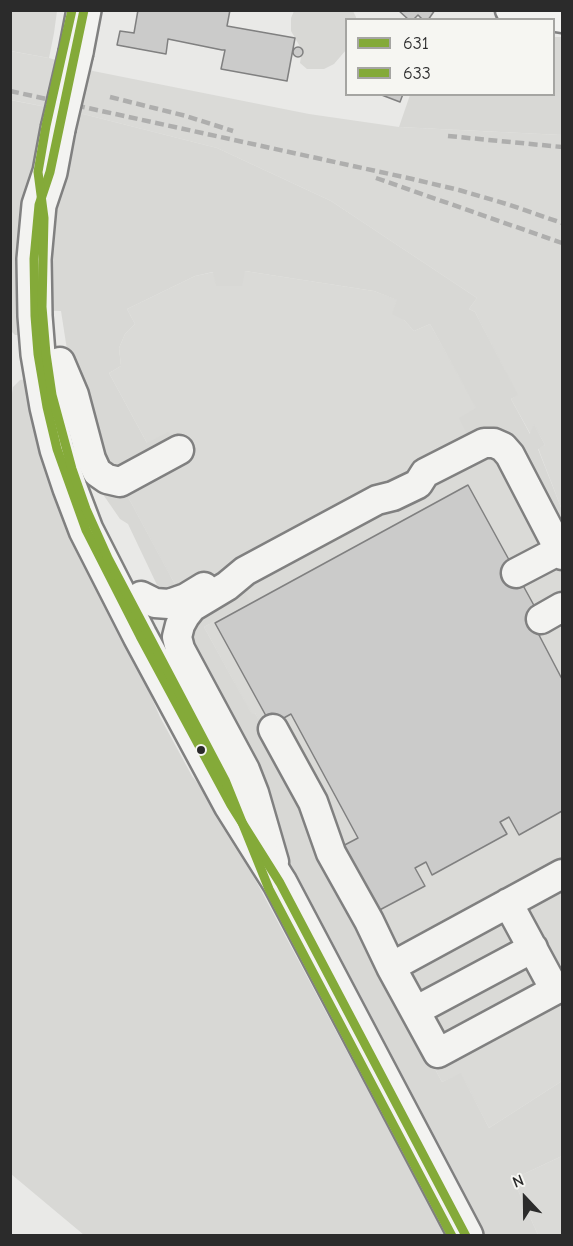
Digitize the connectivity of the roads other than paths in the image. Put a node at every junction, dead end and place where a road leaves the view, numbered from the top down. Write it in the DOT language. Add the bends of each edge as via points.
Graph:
graph roads {
  1 [pos="84,10"];
  2 [pos="510,10"];
  3 [pos="562,18"];
  4 [pos="50,171"];
  5 [pos="60,362"];
  6 [pos="57,449"];
  7 [pos="179,450"];
  8 [pos="561,552"];
  9 [pos="244,571"];
  10 [pos="516,573"];
  11 [pos="141,596"];
  12 [pos="273,729"];
  13 [pos="562,874"];
  14 [pos="280,883"];
  15 [pos="508,903"];
  16 [pos="532,948"];
  17 [pos="391,967"];
  18 [pos="415,1011"];
  19 [pos="466,1236"];
  1 -- 4 [label="main road, bridge"];
  2 -- 3 [label="street"];
  4 -- 5 [label="main road" via="56,218 54,307"];
  4 -- 6 [label="main road" via="39,205 34,259 35,316 46,407"];
  5 -- 7 [label="street" via="74,395 91,459 97,472 107,480 120,482"];
  5 -- 11 [label="main road" via="82,465"];
  6 -- 11 [label="main road" via="73,473 94,528 119,577"];
  6 -- 14 [label="main road" via="86,530 140,636 231,804"];
  8 -- 9 [label="street" via="510,455 503,447 484,443 425,473 418,484 377,500"];
  8 -- 10 [label="street"];
  9 -- 11 [label="street" via="169,604"];
  9 -- 14 [label="street" via="192,607 184,615 177,637 245,770"];
  11 -- 14 [label="main road" via="236,775"];
  12 -- 17 [label="street" via="313,802 331,853"];
  13 -- 15 [label="street"];
  14 -- 19 [label="main road"];
  15 -- 16 [label="street"];
  15 -- 17 [label="street"];
  16 -- 18 [label="street"];
  16 -- 18 [label="street" via="555,990 438,1053"];
  17 -- 18 [label="street"];
}
